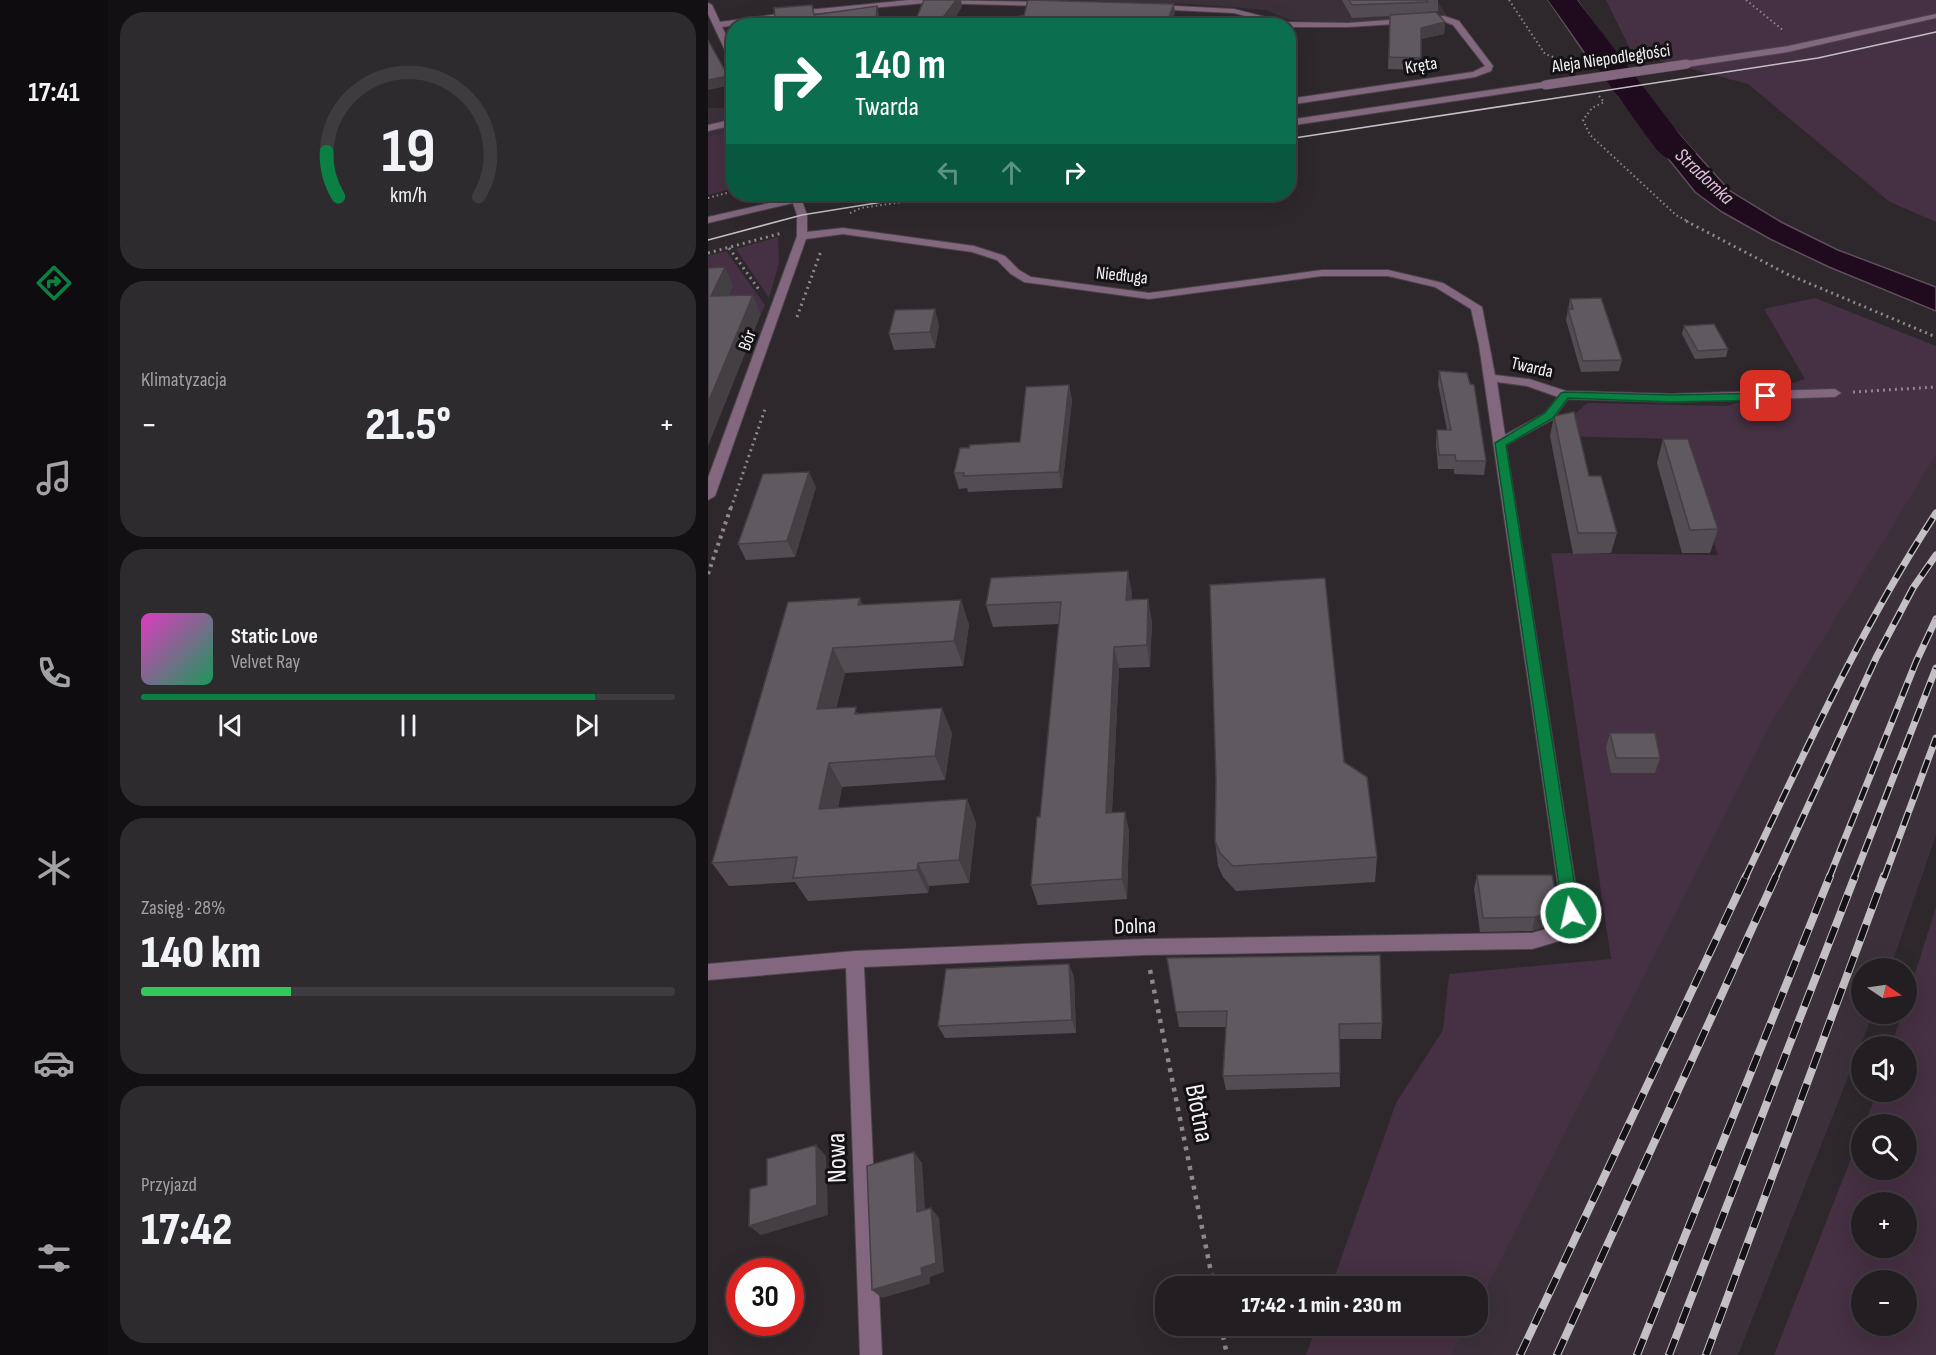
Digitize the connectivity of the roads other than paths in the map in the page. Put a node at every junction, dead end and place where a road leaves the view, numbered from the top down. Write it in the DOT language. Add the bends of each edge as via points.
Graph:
graph roads {
  1 [pos="925,1"];
  2 [pos="1062,4"];
  3 [pos="708,5"];
  4 [pos="1142,7"];
  5 [pos="1936,16"];
  6 [pos="774,18"];
  7 [pos="1260,18"];
  8 [pos="1296,24"];
  9 [pos="726,27"];
  10 [pos="718,28"];
  11 [pos="708,35"];
  12 [pos="726,44"];
  13 [pos="1296,101"];
  14 [pos="1296,122"];
  15 [pos="726,124"];
  16 [pos="708,128"];
  17 [pos="778,201"];
  18 [pos="798,201"];
  19 [pos="708,220"];
  20 [pos="802,236"];
  21 [pos="1476,307"];
  22 [pos="1490,378"];
  23 [pos="1835,393"];
  24 [pos="1565,395"];
  25 [pos="1500,443"];
  26 [pos="714,462"];
  27 [pos="708,496"];
  28 [pos="1563,932"];
  29 [pos="855,959"];
  30 [pos="708,972"];
  31 [pos="871,1355"];
  1 -- 2 [label="street"];
  1 -- 6 [label="street"];
  3 -- 10 [label="street"];
  4 -- 7 [label="street, Kręta" via="1234,12"];
  5 -- 14 [label="street, Aleja Niepodległości, bridge" via="1799,46"];
  8 -- 13 [label="street, Kręta" via="1348,26 1444,18 1456,23 1488,63 1488,69 1475,74"];
  9 -- 10 [label="street"];
  10 -- 11 [label="street"];
  10 -- 12 [label="street"];
  15 -- 16 [label="street"];
  17 -- 19 [label="street"];
  18 -- 20 [label="street, Bór"];
  20 -- 21 [label="street, Niedługa" via="843,231 974,249 1001,258 1028,280 1149,296 1322,273 1388,273 1439,285"];
  20 -- 26 [label="street, Bór"];
  21 -- 22 [label="street, Twarda"];
  22 -- 24 [label="street, Twarda" via="1529,383"];
  22 -- 25 [label="street, Twarda"];
  23 -- 24 [label="street, Twarda" via="1672,398"];
  24 -- 25 [label="street, Twarda" via="1549,416"];
  25 -- 28 [label="street, Twarda" via="1571,913"];
  26 -- 27 [label="street, Bór"];
  28 -- 29 [label="street, Dolna" via="1532,941 1145,946"];
  29 -- 30 [label="street, Dolna"];
  29 -- 31 [label="street, Nowa"];
}
